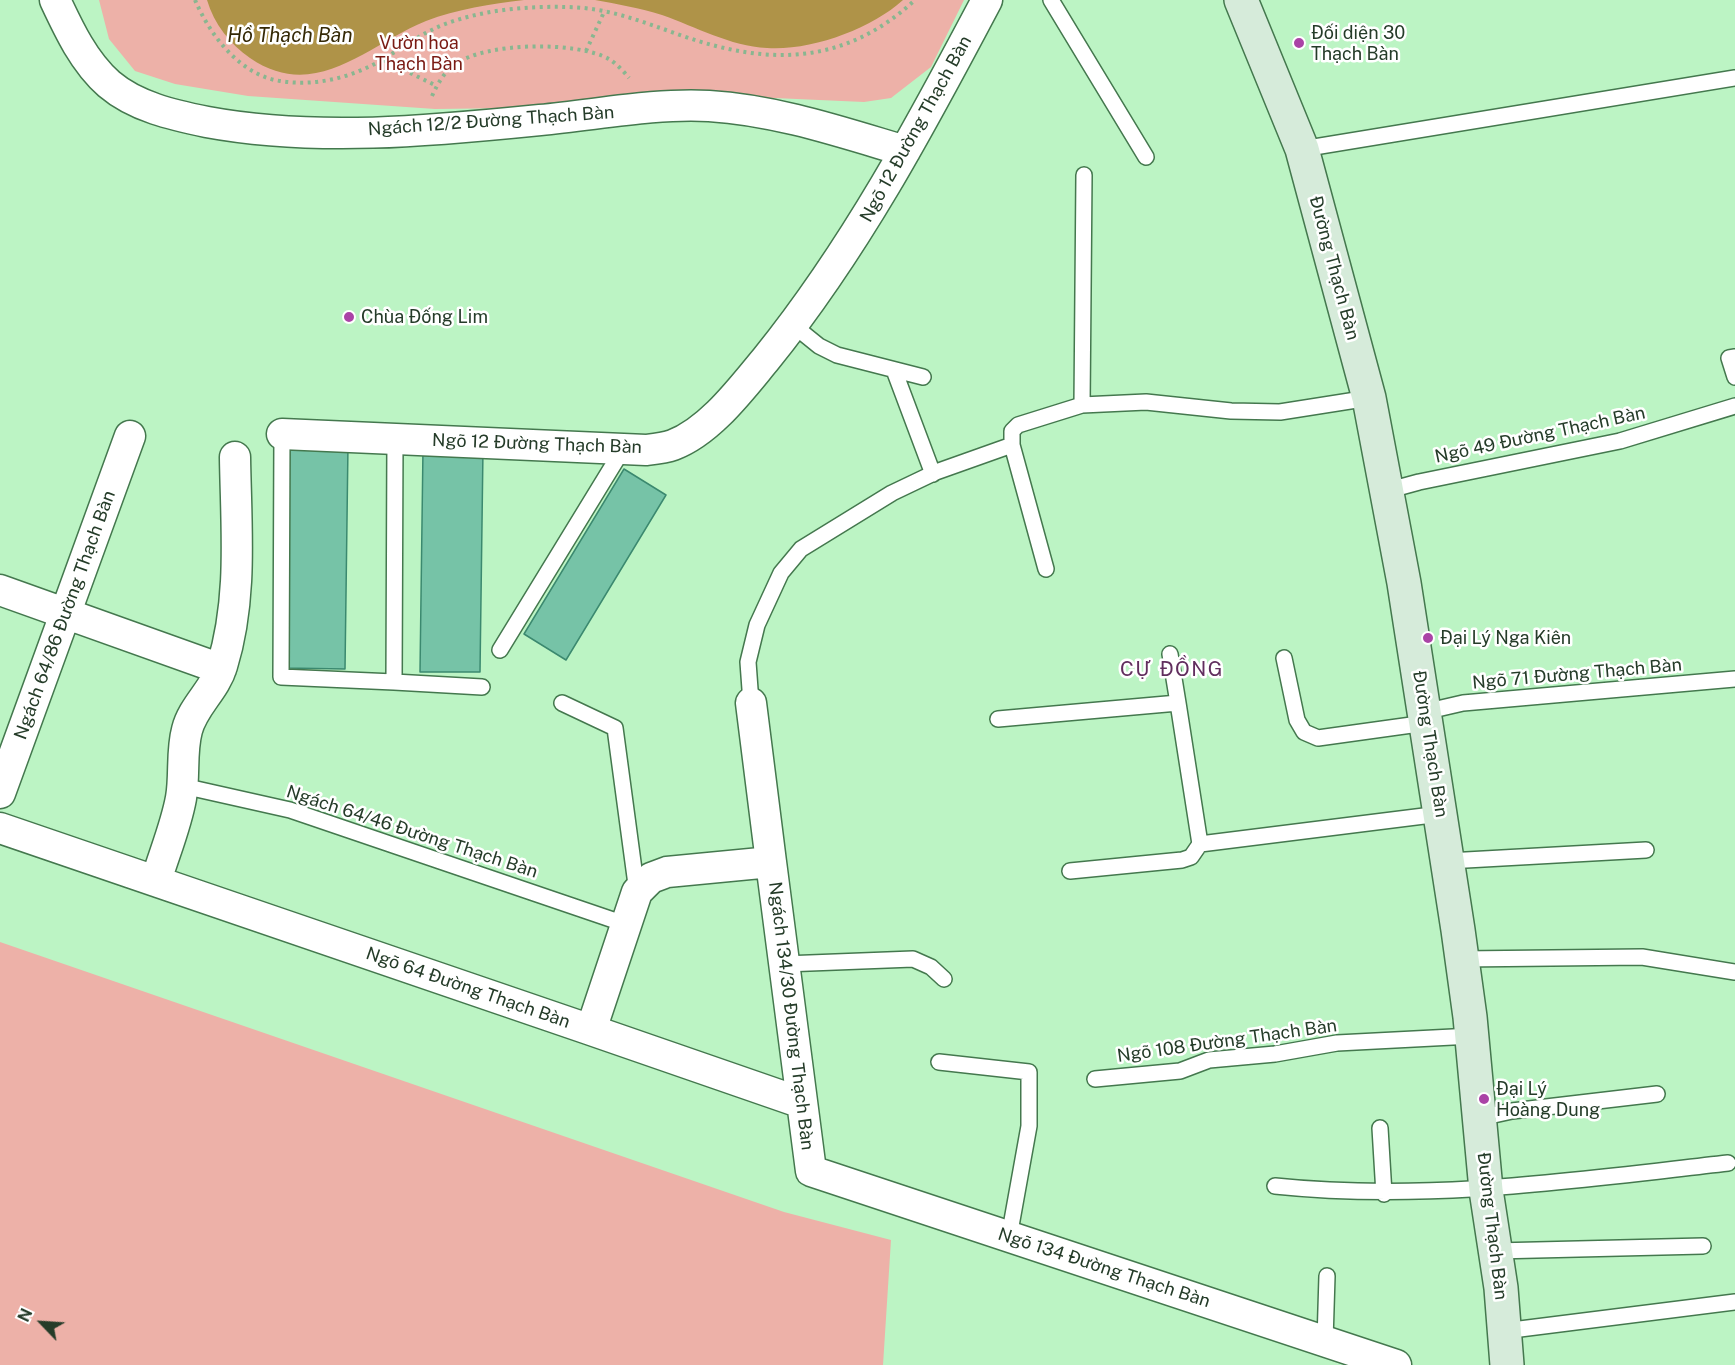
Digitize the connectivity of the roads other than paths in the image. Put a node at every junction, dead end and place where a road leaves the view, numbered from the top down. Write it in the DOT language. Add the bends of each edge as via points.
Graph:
graph roads {
  1 [pos="55,0"];
  2 [pos="987,0"];
  3 [pos="1051,0"];
  4 [pos="1241,0"];
  5 [pos="1735,78"];
  6 [pos="1302,149"];
  7 [pos="905,151"];
  8 [pos="1146,157"];
  9 [pos="1084,176"];
  10 [pos="793,325"];
  11 [pos="1735,357"];
  12 [pos="894,370"];
  13 [pos="923,377"];
  14 [pos="1735,377"];
  15 [pos="1369,398"];
  16 [pos="1082,405"];
  17 [pos="1735,406"];
  18 [pos="282,434"];
  19 [pos="130,436"];
  20 [pos="395,438"];
  21 [pos="1012,445"];
  22 [pos="623,449"];
  23 [pos="235,457"];
  24 [pos="933,474"];
  25 [pos="1386,490"];
  26 [pos="1046,569"];
  27 [pos="0,590"];
  28 [pos="66,613"];
  29 [pos="500,650"];
  30 [pos="1170,654"];
  31 [pos="1284,658"];
  32 [pos="221,669"];
  33 [pos="1735,679"];
  34 [pos="394,682"];
  35 [pos="482,687"];
  36 [pos="562,703"];
  37 [pos="751,703"];
  38 [pos="1178,703"];
  39 [pos="1425,718"];
  40 [pos="998,719"];
  41 [pos="183,786"];
  42 [pos="0,793"];
  43 [pos="1440,814"];
  44 [pos="0,828"];
  45 [pos="1200,844"];
  46 [pos="1646,850"];
  47 [pos="1448,861"];
  48 [pos="771,862"];
  49 [pos="1071,871"];
  50 [pos="156,881"];
  51 [pos="637,892"];
  52 [pos="625,924"];
  53 [pos="1461,960"];
  54 [pos="784,964"];
  55 [pos="1735,972"];
  56 [pos="944,979"];
  57 [pos="591,1030"];
  58 [pos="1472,1036"];
  59 [pos="939,1062"];
  60 [pos="1095,1079"];
  61 [pos="1657,1094"];
  62 [pos="802,1103"];
  63 [pos="1480,1118"];
  64 [pos="1380,1128"];
  65 [pos="1728,1163"];
  66 [pos="811,1171"];
  67 [pos="1275,1186"];
  68 [pos="1486,1190"];
  69 [pos="1384,1194"];
  70 [pos="1010,1237"];
  71 [pos="1703,1246"];
  72 [pos="1495,1251"];
  73 [pos="1327,1276"];
  74 [pos="1735,1302"];
  75 [pos="1504,1331"];
  76 [pos="1325,1341"];
  77 [pos="1396,1365"];
  78 [pos="1507,1365"];
  1 -- 7 [label="street, Ngách 12/2 Đường Thạch Bàn" via="86,58 110,84 143,105 234,127 288,131 426,130 708,106 760,111"];
  2 -- 7 [label="street, Ngõ 12 Đường Thạch Bàn"];
  3 -- 8 [label="lane"];
  4 -- 6 [label="main road, Đường Thạch Bàn"];
  5 -- 6 [label="lane"];
  6 -- 15 [label="main road, Đường Thạch Bàn"];
  7 -- 10 [label="street, Ngõ 12 Đường Thạch Bàn" via="874,206"];
  9 -- 16 [label="lane"];
  10 -- 12 [label="lane" via="827,351"];
  10 -- 22 [label="street, Ngõ 12 Đường Thạch Bàn" via="751,377 699,429 673,445"];
  11 -- 14 [label="lane" via="1730,358"];
  12 -- 13 [label="lane"];
  12 -- 24 [label="lane"];
  15 -- 16 [label="lane" via="1280,412 1146,402"];
  15 -- 25 [label="main road, Đường Thạch Bàn"];
  16 -- 21 [label="lane" via="1018,424 1012,431"];
  17 -- 25 [label="lane, Ngõ 49 Đường Thạch Bàn" via="1620,441"];
  18 -- 20 [label="street, Ngõ 12 Đường Thạch Bàn"];
  18 -- 34 [label="lane" via="281,677"];
  19 -- 28 [label="street, Ngách 64/86 Đường Thạch Bàn"];
  20 -- 22 [label="street, Ngõ 12 Đường Thạch Bàn"];
  20 -- 34 [label="lane"];
  21 -- 24 [label="lane"];
  21 -- 26 [label="lane"];
  22 -- 29 [label="lane"];
  23 -- 32 [label="street" via="237,594"];
  24 -- 37 [label="lane" via="833,529 791,559 752,640 748,662"];
  25 -- 39 [label="main road, Đường Thạch Bàn"];
  27 -- 28 [label="street"];
  28 -- 32 [label="street"];
  28 -- 42 [label="street, Ngách 64/86 Đường Thạch Bàn"];
  30 -- 38 [label="lane"];
  31 -- 39 [label="lane, Ngõ 71 Đường Thạch Bàn" via="1297,720 1304,732 1318,738"];
  32 -- 41 [label="street" via="188,727 183,746"];
  33 -- 39 [label="lane, Ngõ 71 Đường Thạch Bàn" via="1463,704"];
  34 -- 35 [label="lane"];
  36 -- 51 [label="lane" via="615,728"];
  37 -- 48 [label="street"];
  38 -- 40 [label="lane"];
  38 -- 45 [label="lane"];
  39 -- 43 [label="main road, Đường Thạch Bàn"];
  41 -- 50 [label="street"];
  41 -- 52 [label="lane, Ngách 64/46 Đường Thạch Bàn" via="300,814"];
  43 -- 45 [label="lane"];
  43 -- 47 [label="main road, Đường Thạch Bàn"];
  44 -- 50 [label="street, Ngõ 64 Đường Thạch Bàn"];
  45 -- 49 [label="lane" via="1191,857 1182,860"];
  46 -- 47 [label="lane"];
  47 -- 53 [label="main road, Đường Thạch Bàn"];
  48 -- 51 [label="street" via="667,872 651,878"];
  48 -- 54 [label="street, Ngách 134/30 Đường Thạch Bàn"];
  50 -- 57 [label="street, Ngõ 64 Đường Thạch Bàn"];
  51 -- 52 [label="street, Ngõ 64 Đường Thạch Bàn"];
  52 -- 57 [label="street, Ngõ 64 Đường Thạch Bàn"];
  53 -- 55 [label="lane" via="1642,957"];
  53 -- 58 [label="main road, Đường Thạch Bàn"];
  54 -- 56 [label="lane" via="913,958"];
  54 -- 62 [label="street, Ngách 134/30 Đường Thạch Bàn"];
  57 -- 62 [label="street"];
  58 -- 60 [label="lane, Ngõ 108 Đường Thạch Bàn" via="1337,1044 1209,1060 1180,1071"];
  58 -- 63 [label="main road, Đường Thạch Bàn"];
  59 -- 70 [label="lane" via="1029,1072 1029,1126"];
  61 -- 63 [label="lane"];
  62 -- 66 [label="street, Ngách 134/30 Đường Thạch Bàn"];
  63 -- 68 [label="main road, Đường Thạch Bàn"];
  64 -- 69 [label="lane"];
  65 -- 68 [label="lane"];
  66 -- 70 [label="street, Ngõ 134 Đường Thạch Bàn"];
  67 -- 69 [label="lane"];
  68 -- 69 [label="lane"];
  68 -- 72 [label="main road, Đường Thạch Bàn"];
  70 -- 76 [label="street, Ngõ 134 Đường Thạch Bàn"];
  71 -- 72 [label="lane"];
  72 -- 75 [label="main road, Đường Thạch Bàn"];
  73 -- 76 [label="lane"];
  74 -- 75 [label="lane"];
  75 -- 78 [label="main road, Đường Thạch Bàn"];
  76 -- 77 [label="street, Ngõ 134 Đường Thạch Bàn"];
}
